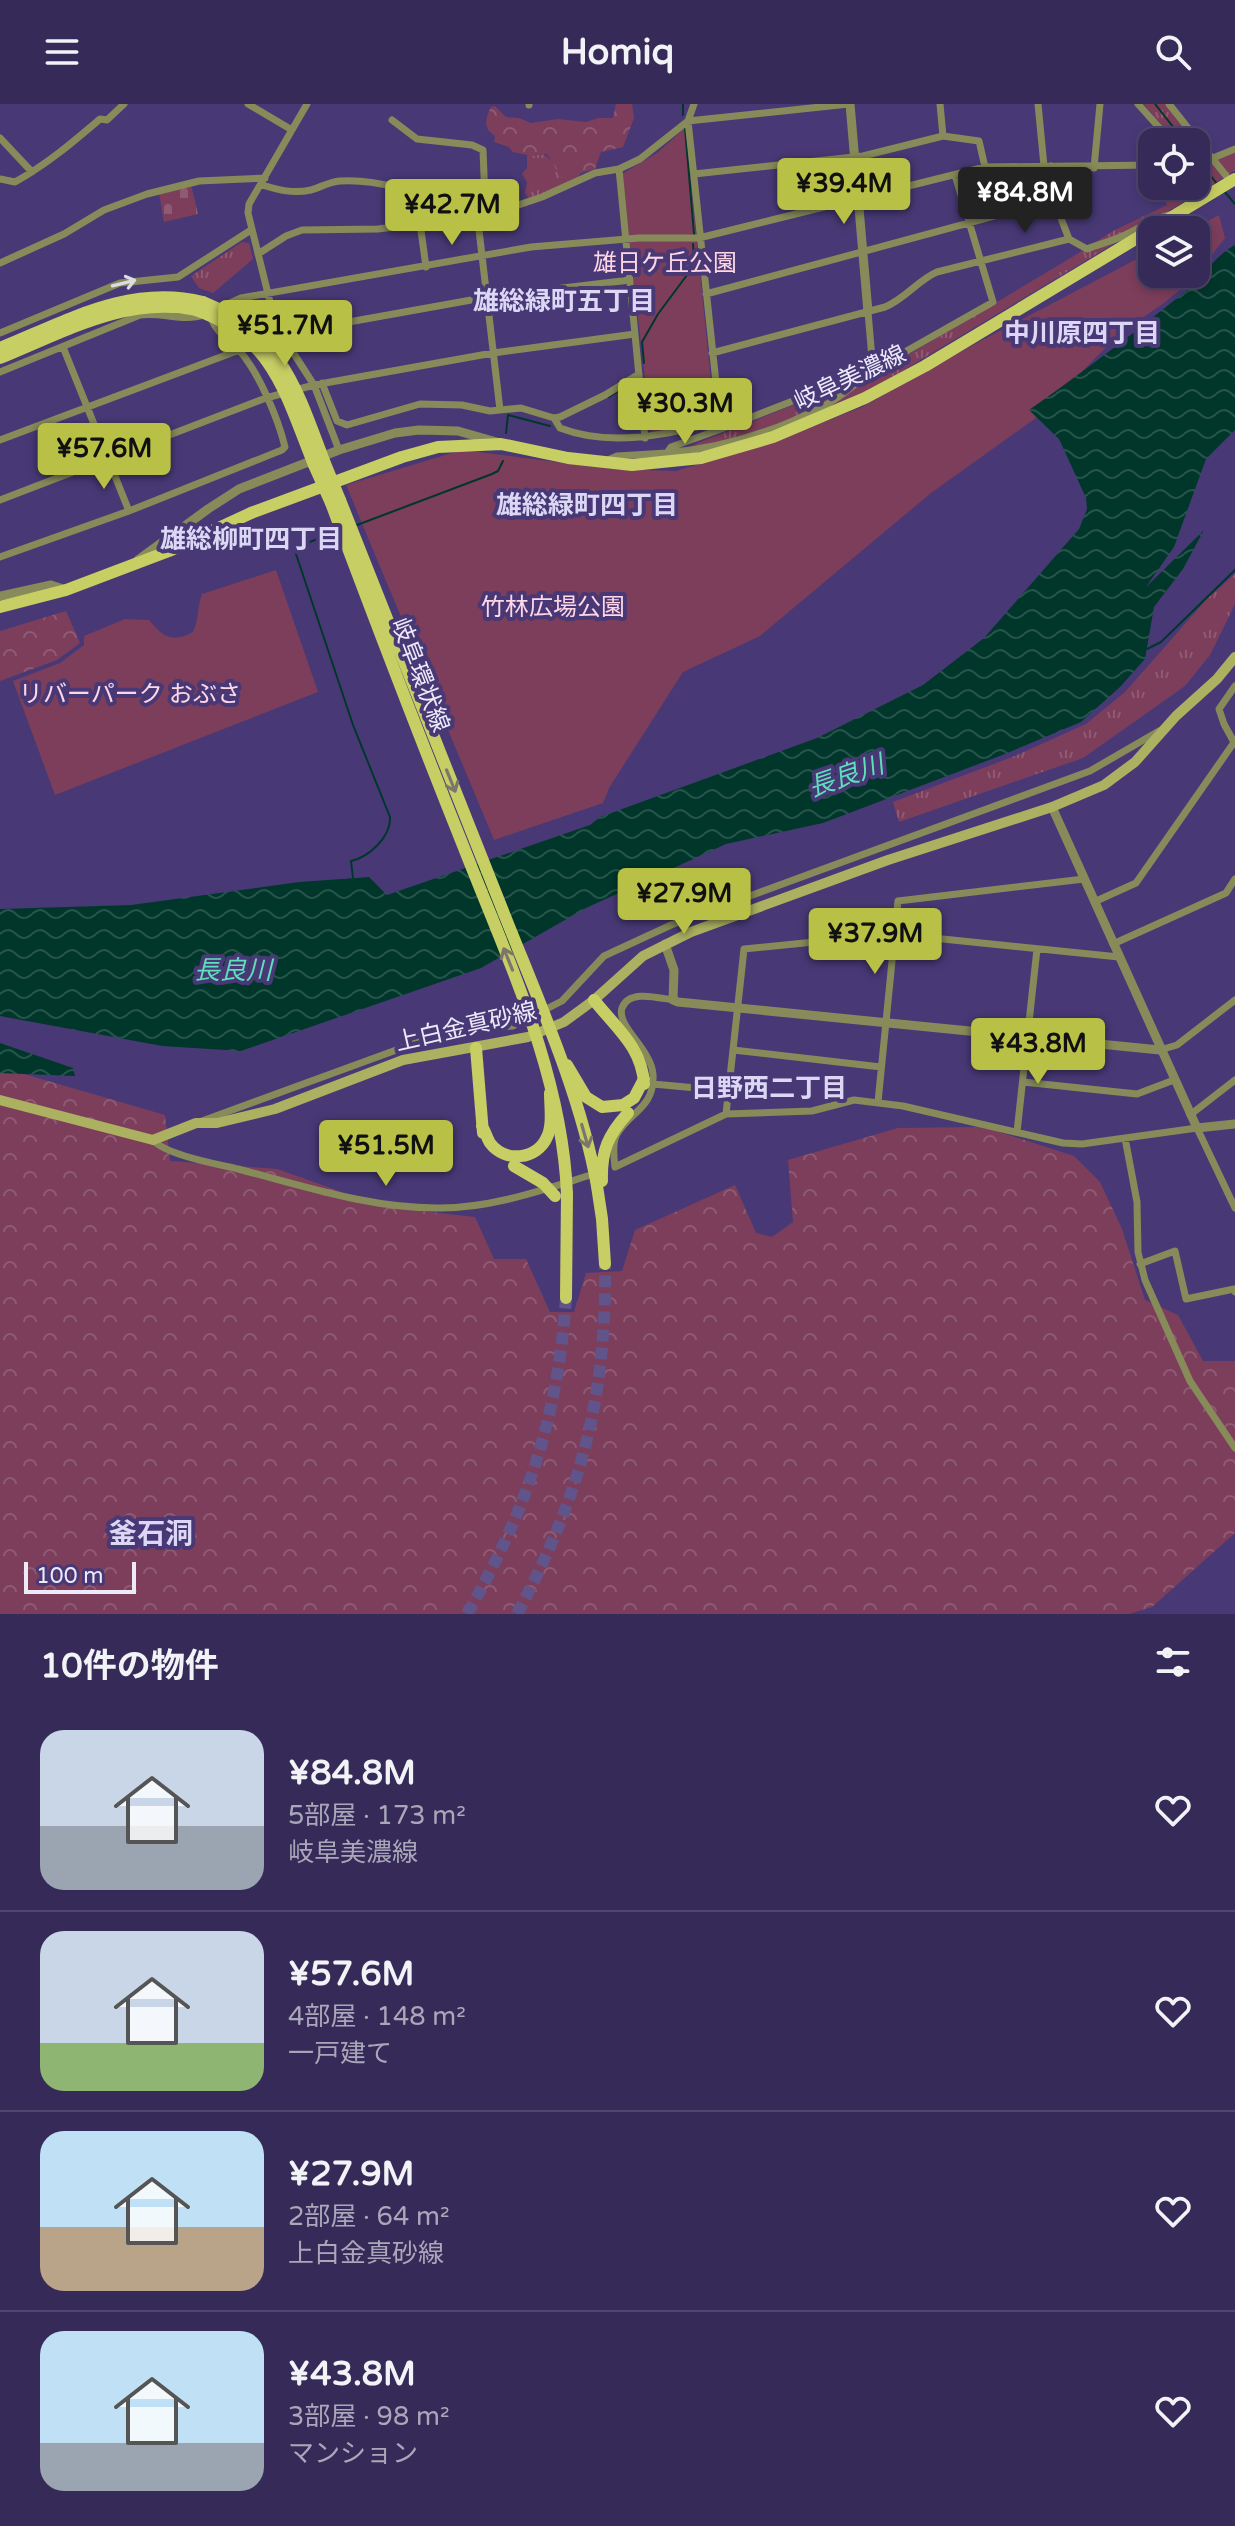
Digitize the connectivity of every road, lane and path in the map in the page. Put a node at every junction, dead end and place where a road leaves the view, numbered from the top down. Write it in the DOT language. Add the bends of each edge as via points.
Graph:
graph roads {
  1 [pos="124,104"];
  2 [pos="248,104"];
  3 [pos="307,104"];
  4 [pos="694,104"];
  5 [pos="850,104"];
  6 [pos="940,104"];
  7 [pos="1038,104"];
  8 [pos="1100,104"];
  9 [pos="1138,104"];
  10 [pos="1169,104"];
  11 [pos="392,120"];
  12 [pos="688,121"];
  13 [pos="1159,128"];
  14 [pos="292,130"];
  15 [pos="943,136"];
  16 [pos="0,138"];
  17 [pos="1235,149"];
  18 [pos="855,157"];
  19 [pos="1213,158"];
  20 [pos="1047,166"];
  21 [pos="1138,166"];
  22 [pos="985,167"];
  23 [pos="1094,168"];
  24 [pos="619,169"];
  25 [pos="32,172"];
  26 [pos="694,174"];
  27 [pos="955,175"];
  28 [pos="0,179"];
  29 [pos="264,182"];
  30 [pos="1230,182"];
  31 [pos="1210,194"];
  32 [pos="858,199"];
  33 [pos="1054,200"];
  34 [pos="1200,200"];
  35 [pos="1180,212"];
  36 [pos="969,222"];
  37 [pos="420,224"];
  38 [pos="251,230"];
  39 [pos="699,238"];
  40 [pos="626,239"];
  41 [pos="1069,239"];
  42 [pos="863,251"];
  43 [pos="258,254"];
  44 [pos="483,258"];
  45 [pos="0,263"];
  46 [pos="981,263"];
  47 [pos="426,267"];
  48 [pos="630,280"];
  49 [pos="267,293"];
  50 [pos="706,294"];
  51 [pos="488,297"];
  52 [pos="116,307"];
  53 [pos="203,308"];
  54 [pos="868,312"];
  55 [pos="0,333"];
  56 [pos="282,334"];
  57 [pos="635,334"];
  58 [pos="0,341"];
  59 [pos="63,347"];
  60 [pos="0,348"];
  61 [pos="238,348"];
  62 [pos="493,353"];
  63 [pos="712,353"];
  64 [pos="0,358"];
  65 [pos="873,366"];
  66 [pos="0,369"];
  67 [pos="639,374"];
  68 [pos="318,384"];
  69 [pos="266,398"];
  70 [pos="87,407"];
  71 [pos="500,410"];
  72 [pos="554,418"];
  73 [pos="720,426"];
  74 [pos="645,438"];
  75 [pos="0,440"];
  76 [pos="501,444"];
  77 [pos="339,450"];
  78 [pos="667,453"];
  79 [pos="108,459"];
  80 [pos="601,463"];
  81 [pos="328,484"];
  82 [pos="0,500"];
  83 [pos="336,502"];
  84 [pos="129,511"];
  85 [pos="0,557"];
  86 [pos="132,565"];
  87 [pos="66,590"];
  88 [pos="0,596"];
  89 [pos="0,607"];
  90 [pos="1235,657"];
  91 [pos="1235,686"];
  92 [pos="1168,726"];
  93 [pos="1235,743"];
  94 [pos="1052,807"];
  95 [pos="1084,879"];
  96 [pos="1235,879"];
  97 [pos="1094,902"];
  98 [pos="894,934"];
  99 [pos="665,944"];
  100 [pos="1113,944"];
  101 [pos="1037,949"];
  102 [pos="1119,957"];
  103 [pos="594,1000"];
  104 [pos="673,1000"];
  105 [pos="1235,1000"];
  106 [pos="738,1007"];
  107 [pos="886,1021"];
  108 [pos="551,1036"];
  109 [pos="1027,1036"];
  110 [pos="476,1048"];
  111 [pos="733,1050"];
  112 [pos="1160,1050"];
  113 [pos="881,1067"];
  114 [pos="1174,1080"];
  115 [pos="1235,1080"];
  116 [pos="648,1081"];
  117 [pos="1023,1082"];
  118 [pos="550,1086"];
  119 [pos="729,1091"];
  120 [pos="0,1100"];
  121 [pos="878,1102"];
  122 [pos="626,1109"];
  123 [pos="726,1114"];
  124 [pos="1190,1115"];
  125 [pos="196,1123"];
  126 [pos="1235,1124"];
  127 [pos="1197,1128"];
  128 [pos="1017,1132"];
  129 [pos="1125,1138"];
  130 [pos="153,1140"];
  131 [pos="514,1161"];
  132 [pos="615,1167"];
  133 [pos="600,1186"];
  134 [pos="561,1195"];
  135 [pos="1235,1208"];
  136 [pos="605,1264"];
  137 [pos="1140,1264"];
  138 [pos="567,1291"];
  139 [pos="1235,1292"];
  140 [pos="1235,1448"];
  1 -- 25 [label="street"];
  2 -- 14 [label="street"];
  3 -- 14 [label="street"];
  4 -- 12 [label="street"];
  5 -- 12 [label="street"];
  5 -- 18 [label="street"];
  6 -- 15 [label="street"];
  7 -- 20 [label="street"];
  8 -- 23 [label="street"];
  9 -- 13 [label="street"];
  10 -- 19 [label="street"];
  11 -- 24 [label="street" via="417,139 483,150 482,216 595,173"];
  12 -- 24 [label="street"];
  12 -- 26 [label="street"];
  14 -- 29 [label="street"];
  15 -- 18 [label="street"];
  15 -- 22 [label="street" via="979,141"];
  16 -- 25 [label="street"];
  17 -- 19 [label="street"];
  18 -- 26 [label="street"];
  18 -- 32 [label="street"];
  19 -- 30 [label="street"];
  20 -- 22 [label="street"];
  20 -- 23 [label="street"];
  20 -- 33 [label="street"];
  21 -- 23 [label="street"];
  22 -- 27 [label="street"];
  24 -- 40 [label="street"];
  25 -- 28 [label="street" via="15,182"];
  26 -- 39 [label="street"];
  27 -- 32 [label="street"];
  27 -- 36 [label="street"];
  29 -- 37 [label="street" via="284,192 345,180 414,191"];
  29 -- 38 [label="street" via="249,204"];
  29 -- 45 [label="street" via="199,181 147,194"];
  30 -- 31 [label="main road, 岐阜美濃線"];
  32 -- 39 [label="street"];
  32 -- 42 [label="street"];
  33 -- 36 [label="street"];
  33 -- 41 [label="street"];
  34 -- 35 [label="main road, 岐阜美濃線"];
  35 -- 41 [label="street" via="1087,249"];
  35 -- 80 [label="main road, 岐阜美濃線" via="865,398 713,456 663,464"];
  36 -- 42 [label="street"];
  36 -- 46 [label="street"];
  37 -- 43 [label="street" via="302,230"];
  37 -- 44 [label="street" via="469,218 479,230"];
  37 -- 47 [label="street"];
  38 -- 43 [label="street"];
  55 -- 38 [label="street, one-way" via="120,283 178,277"];
  39 -- 40 [label="street"];
  39 -- 50 [label="street"];
  40 -- 44 [label="street" via="531,247"];
  40 -- 48 [label="street"];
  41 -- 46 [label="street"];
  42 -- 50 [label="street"];
  42 -- 54 [label="street"];
  43 -- 49 [label="street"];
  44 -- 47 [label="street"];
  44 -- 51 [label="street"];
  46 -- 54 [label="street" via="928,276 895,303"];
  46 -- 65 [label="street" via="993,302"];
  47 -- 49 [label="street"];
  48 -- 51 [label="street"];
  48 -- 57 [label="street"];
  49 -- 53 [label="street"];
  49 -- 56 [label="street"];
  50 -- 63 [label="street"];
  51 -- 56 [label="street"];
  51 -- 62 [label="street"];
  52 -- 53 [label="main road, 岐阜環状線"];
  52 -- 58 [label="main road" via="95,302"];
  52 -- 60 [label="main road, 岐阜環状線"];
  52 -- 64 [label="main road, 岐阜環状線"];
  52 -- 66 [label="main road"];
  53 -- 59 [label="street" via="196,318 140,315"];
  53 -- 61 [label="street" via="218,333"];
  53 -- 81 [label="main road, 岐阜環状線, bridge" via="258,349 280,382"];
  54 -- 63 [label="street"];
  54 -- 65 [label="street"];
  56 -- 61 [label="street"];
  56 -- 68 [label="street"];
  57 -- 62 [label="street"];
  57 -- 67 [label="street"];
  59 -- 66 [label="street"];
  59 -- 70 [label="street"];
  61 -- 69 [label="street"];
  61 -- 70 [label="street"];
  62 -- 68 [label="street"];
  62 -- 71 [label="street"];
  63 -- 73 [label="street"];
  65 -- 73 [label="street"];
  65 -- 78 [label="street" via="825,406 773,429 726,444"];
  67 -- 72 [label="street"];
  67 -- 74 [label="street"];
  68 -- 69 [label="street"];
  68 -- 71 [label="street" via="337,421 347,425 420,404"];
  68 -- 77 [label="street"];
  69 -- 79 [label="street"];
  69 -- 84 [label="street" via="284,442 282,450"];
  70 -- 75 [label="street"];
  70 -- 79 [label="street"];
  71 -- 72 [label="street" via="521,408"];
  72 -- 74 [label="street" via="560,428 578,434"];
  73 -- 74 [label="street"];
  73 -- 78 [label="street"];
  76 -- 77 [label="street" via="458,431 419,430"];
  76 -- 80 [label="main road, 岐阜美濃線"];
  76 -- 81 [label="main road, 岐阜美濃線" via="438,447"];
  77 -- 86 [label="street" via="239,489"];
  78 -- 80 [label="street" via="617,456"];
  79 -- 82 [label="street"];
  79 -- 84 [label="street"];
  81 -- 83 [label="main road, 岐阜環状線"];
  81 -- 86 [label="main road, 岐阜美濃線"];
  83 -- 108 [label="main road, 岐阜環状線, one-way, bridge"];
  118 -- 83 [label="main road, 岐阜環状線, one-way, bridge" via="523,997"];
  84 -- 85 [label="street"];
  86 -- 87 [label="main road, 岐阜美濃線"];
  87 -- 88 [label="street" via="51,585"];
  87 -- 89 [label="main road, 岐阜美濃線"];
  90 -- 92 [label="main road, 上白金真砂線"];
  91 -- 93 [label="street" via="1219,709"];
  92 -- 94 [label="main road, 上白金真砂線" via="1135,762 1104,785"];
  92 -- 125 [label="street" via="1090,771 658,931 604,956 562,1001 513,1026 451,1030"];
  93 -- 97 [label="street" via="1136,883"];
  94 -- 95 [label="street"];
  94 -- 99 [label="main road, 上白金真砂線" via="874,865"];
  95 -- 97 [label="street"];
  95 -- 98 [label="street" via="898,901"];
  96 -- 100 [label="street" via="1226,893"];
  97 -- 100 [label="street"];
  98 -- 101 [label="street"];
  98 -- 106 [label="street" via="744,949"];
  98 -- 107 [label="street"];
  99 -- 103 [label="main road, 上白金真砂線" via="625,970"];
  99 -- 104 [label="street" via="674,970"];
  100 -- 102 [label="street"];
  101 -- 102 [label="street"];
  101 -- 109 [label="street"];
  102 -- 112 [label="street"];
  103 -- 110 [label="main road, 上白金真砂線" via="564,1022 528,1037"];
  103 -- 116 [label="main road" via="638,1054"];
  104 -- 106 [label="street"];
  104 -- 116 [label="street" via="635,996 623,1007 621,1017 651,1061"];
  105 -- 112 [label="street" via="1177,1045"];
  106 -- 107 [label="street"];
  106 -- 111 [label="street"];
  107 -- 109 [label="street"];
  107 -- 113 [label="street"];
  108 -- 122 [label="main road, bridge" via="586,1097 602,1107"];
  108 -- 133 [label="main road, 岐阜環状線, one-way, bridge"];
  109 -- 112 [label="street"];
  109 -- 117 [label="street"];
  110 -- 125 [label="main road, 上白金真砂線" via="403,1060 275,1109"];
  110 -- 131 [label="main road" via="484,1145 491,1154"];
  111 -- 113 [label="street"];
  111 -- 119 [label="street"];
  112 -- 114 [label="street"];
  113 -- 121 [label="street"];
  114 -- 117 [label="street" via="1137,1094"];
  114 -- 124 [label="street"];
  115 -- 124 [label="street"];
  116 -- 119 [label="street"];
  116 -- 122 [label="main road"];
  116 -- 132 [label="street" via="645,1104 617,1135"];
  117 -- 128 [label="street"];
  118 -- 131 [label="main road, bridge" via="546,1140"];
  118 -- 134 [label="main road, 岐阜環状線, bridge" via="561,1137"];
  119 -- 123 [label="street"];
  120 -- 130 [label="main road"];
  121 -- 123 [label="street"];
  121 -- 128 [label="street"];
  122 -- 133 [label="main road, bridge" via="603,1150"];
  123 -- 132 [label="street"];
  124 -- 127 [label="street"];
  125 -- 130 [label="main road, 上白金真砂線"];
  126 -- 127 [label="street"];
  127 -- 129 [label="street"];
  127 -- 135 [label="street"];
  128 -- 129 [label="street" via="1063,1143"];
  129 -- 137 [label="street" via="1137,1202"];
  130 -- 132 [label="street" via="158,1146 234,1168 347,1197 411,1207 471,1206"];
  131 -- 134 [label="main road, bridge"];
  133 -- 136 [label="main road, 岐阜環状線"];
  134 -- 138 [label="main road, 岐阜環状線"];
  137 -- 139 [label="street" via="1175,1251 1186,1299"];
  137 -- 140 [label="street" via="1190,1381"];
}
